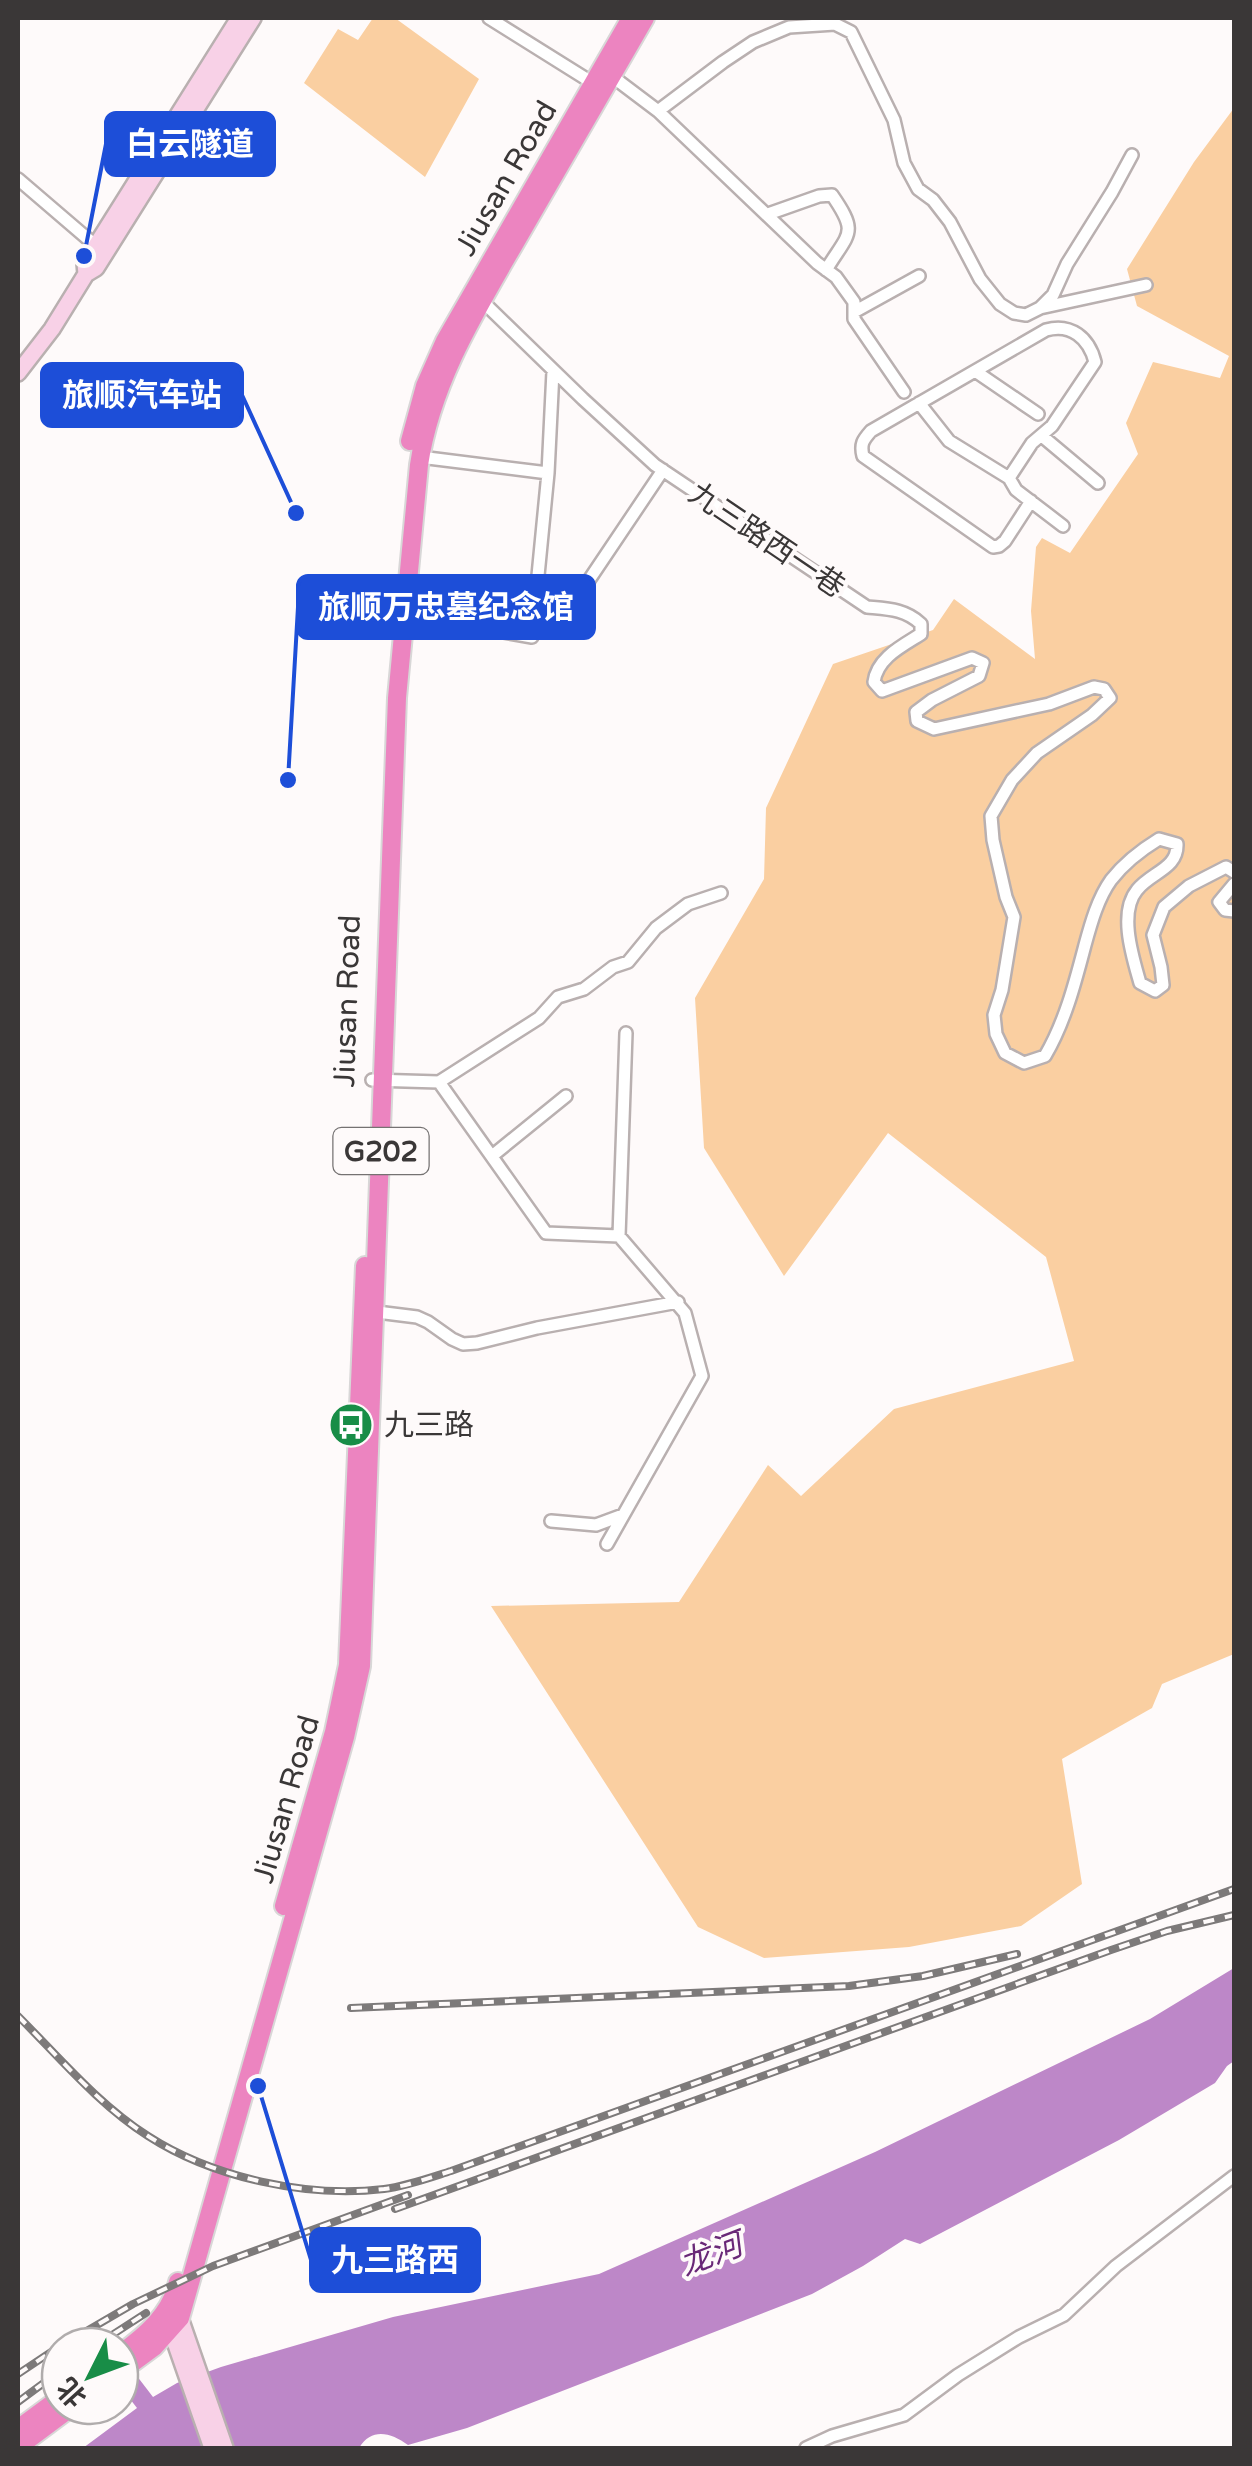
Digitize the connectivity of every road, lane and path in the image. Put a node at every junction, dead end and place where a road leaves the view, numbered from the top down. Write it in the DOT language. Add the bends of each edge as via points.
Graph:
graph roads {
  1 [pos="238,18"];
  2 [pos="253,18"];
  3 [pos="490,18"];
  4 [pos="631,18"];
  5 [pos="645,18"];
  6 [pos="602,79"];
  7 [pos="658,112"];
  8 [pos="1132,155"];
  9 [pos="18,179"];
  10 [pos="768,214"];
  11 [pos="100,250"];
  12 [pos="826,270"];
  13 [pos="919,276"];
  14 [pos="1146,285"];
  15 [pos="477,296"];
  16 [pos="1057,304"];
  17 [pos="1040,308"];
  18 [pos="854,312"];
  19 [pos="1058,326"];
  20 [pos="554,370"];
  21 [pos="975,371"];
  22 [pos="18,373"];
  23 [pos="904,392"];
  24 [pos="920,404"];
  25 [pos="1038,414"];
  26 [pos="1042,436"];
  27 [pos="420,457"];
  28 [pos="664,470"];
  29 [pos="548,473"];
  30 [pos="1009,478"];
  31 [pos="1098,484"];
  32 [pos="1031,501"];
  33 [pos="1064,526"];
  34 [pos="583,590"];
  35 [pos="405,615"];
  36 [pos="1234,872"];
  37 [pos="1234,884"];
  38 [pos="721,893"];
  39 [pos="1234,911"];
  40 [pos="626,1034"];
  41 [pos="378,1081"];
  42 [pos="439,1082"];
  43 [pos="566,1096"];
  44 [pos="492,1156"];
  45 [pos="619,1236"];
  46 [pos="678,1302"];
  47 [pos="369,1310"];
  48 [pos="623,1515"];
  49 [pos="550,1522"];
  50 [pos="606,1544"];
  51 [pos="1234,2176"];
  52 [pos="172,2320"];
  53 [pos="140,2340"];
  54 [pos="192,2371"];
  55 [pos="40,2413"];
  56 [pos="46,2426"];
  57 [pos="18,2430"];
  58 [pos="18,2447"];
  59 [pos="212,2448"];
  60 [pos="225,2448"];
  61 [pos="806,2448"];
  1 -- 11 [label="main road"];
  2 -- 11 [label="main road"];
  3 -- 6 [label="street"];
  4 -- 6 [label="highway, Jiusan Road / G202"];
  5 -- 6 [label="highway, Jiusan Road / G202"];
  6 -- 7 [label="street"];
  6 -- 15 [label="highway, Jiusan Road / G202"];
  7 -- 10 [label="street"];
  7 -- 17 [label="street" via="754,42 790,27 835,24 850,32 894,120 904,162 950,222 980,280 1014,313"];
  8 -- 17 [label="street"];
  9 -- 11 [label="street"];
  10 -- 12 [label="street"];
  10 -- 12 [label="street" via="832,195 849,231"];
  11 -- 22 [label="main road" via="85,263 86,274 52,330"];
  12 -- 18 [label="street" via="854,302"];
  13 -- 18 [label="street"];
  14 -- 16 [label="street"];
  15 -- 20 [label="street, 九三路西一巷"];
  15 -- 27 [label="highway, Jiusan Road / G202" via="438,391"];
  15 -- 41 [label="highway, Jiusan Road / G202" via="434,364 408,456 387,698"];
  16 -- 17 [label="street"];
  16 -- 19 [label="street"];
  18 -- 23 [label="street"];
  19 -- 21 [label="street"];
  19 -- 26 [label="street" via="1085,340 1095,362"];
  20 -- 28 [label="street, 九三路西一巷"];
  20 -- 29 [label="street"];
  21 -- 24 [label="street"];
  21 -- 25 [label="street"];
  24 -- 30 [label="street" via="949,442"];
  24 -- 32 [label="street" via="862,440 863,456 993,547 1005,541"];
  26 -- 30 [label="street"];
  26 -- 31 [label="street"];
  27 -- 29 [label="street"];
  27 -- 35 [label="highway, Jiusan Road / G202"];
  28 -- 34 [label="street"];
  28 -- 36 [label="street, 九三路西一巷" via="867,607 910,614 921,624 922,634 875,670 882,691 972,658 983,663 979,676 916,712 917,722 934,729 1049,704 1094,687 1110,698 1037,752 991,816 1014,917 994,1016 1005,1053 1024,1063 1045,1056 1072,994 1093,917 1110,882 1134,855 1159,839 1176,844 1177,856 1135,892 1128,916 1140,984 1155,992 1163,985 1153,935 1164,907 1226,867"];
  29 -- 35 [label="street" via="532,637"];
  30 -- 32 [label="street"];
  32 -- 33 [label="street"];
  35 -- 41 [label="highway, Jiusan Road / G202"];
  37 -- 39 [label="street" via="1219,902"];
  38 -- 42 [label="street" via="688,904 628,962 558,997 539,1018"];
  40 -- 45 [label="street"];
  41 -- 42 [label="street"];
  41 -- 47 [label="highway, Jiusan Road / G202"];
  42 -- 44 [label="street"];
  43 -- 44 [label="street"];
  44 -- 45 [label="street" via="546,1232"];
  45 -- 46 [label="street"];
  46 -- 47 [label="street" via="477,1344 452,1340 417,1317"];
  46 -- 48 [label="street" via="702,1376"];
  47 -- 52 [label="highway, Jiusan Road / G202" via="344,1688"];
  48 -- 49 [label="street" via="596,1525"];
  48 -- 50 [label="street"];
  51 -- 61 [label="street" via="1116,2266 1064,2315 958,2375 904,2415"];
  52 -- 53 [label="highway, G202"];
  52 -- 54 [label="main road"];
  54 -- 59 [label="main road"];
  54 -- 60 [label="main road"];
  55 -- 57 [label="highway"];
  56 -- 58 [label="highway"];
}
